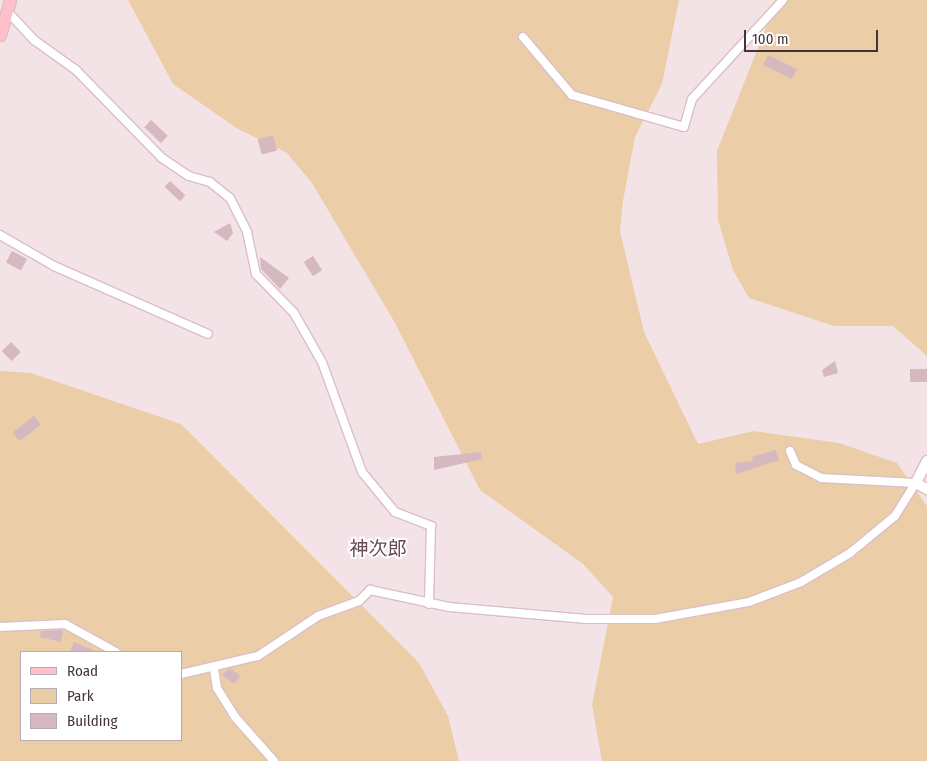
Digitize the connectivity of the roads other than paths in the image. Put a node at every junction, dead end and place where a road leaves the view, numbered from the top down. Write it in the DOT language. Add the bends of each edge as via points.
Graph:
graph roads {
  1 [pos="783,0"];
  2 [pos="8,5"];
  3 [pos="0,35"];
  4 [pos="523,37"];
  5 [pos="0,234"];
  6 [pos="208,334"];
  7 [pos="790,451"];
  8 [pos="927,461"];
  9 [pos="916,483"];
  10 [pos="927,489"];
  11 [pos="428,604"];
  12 [pos="0,627"];
  13 [pos="114,651"];
  14 [pos="214,668"];
  15 [pos="182,674"];
  16 [pos="274,761"];
  1 -- 4 [label="street" via="692,99 684,127 572,94"];
  2 -- 3 [label="main road"];
  2 -- 11 [label="street" via="34,40 76,70 162,158 230,198 247,232 256,274 294,313 322,362 362,472 395,512 431,526"];
  5 -- 6 [label="street" via="54,266"];
  7 -- 9 [label="street" via="796,465 821,478"];
  8 -- 9 [label="street"];
  9 -- 10 [label="street"];
  9 -- 11 [label="street" via="895,516 850,553 801,582 749,602 655,619 550,618"];
  11 -- 14 [label="street" via="370,590 359,601 324,613 258,656"];
  12 -- 13 [label="street" via="66,624"];
  14 -- 15 [label="street"];
  14 -- 16 [label="street" via="217,688 235,717"];
}
